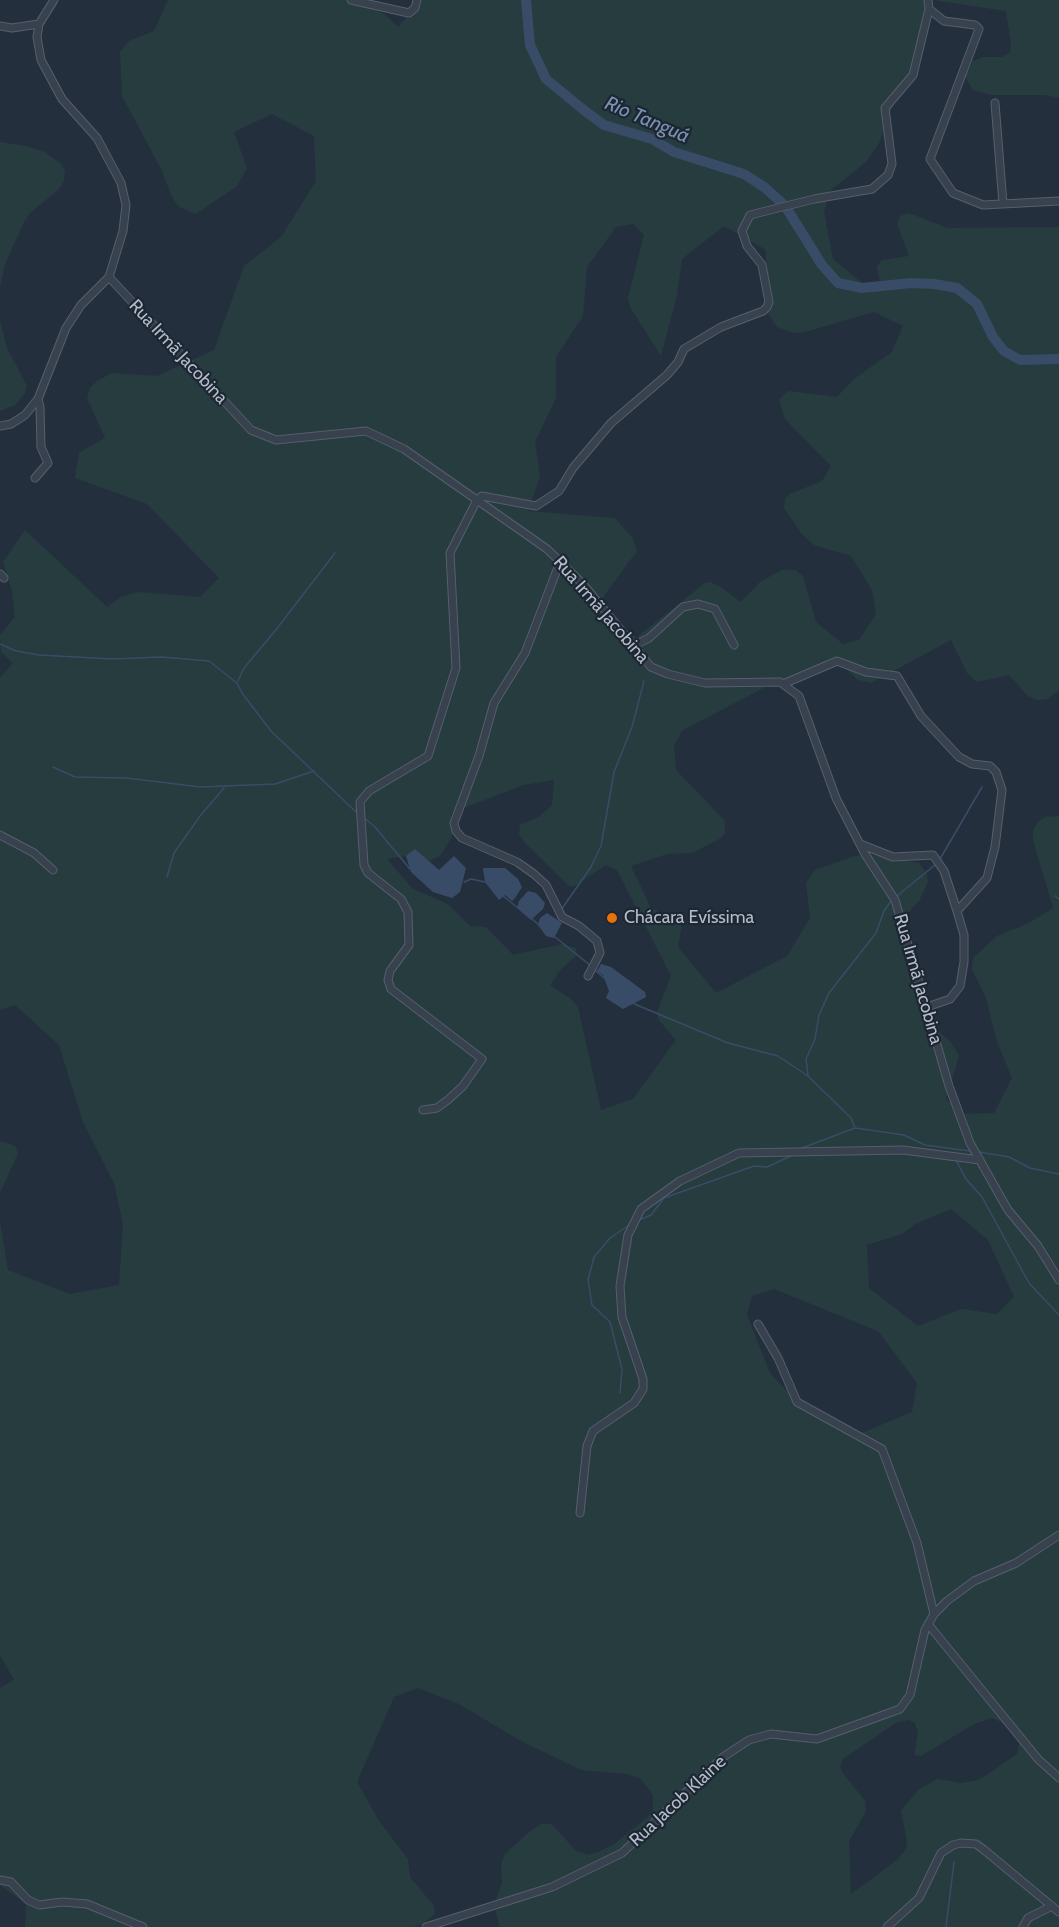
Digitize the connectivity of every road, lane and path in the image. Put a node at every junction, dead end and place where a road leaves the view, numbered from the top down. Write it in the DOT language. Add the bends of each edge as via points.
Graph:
graph roads {
  1 [pos="54,0"];
  2 [pos="351,0"];
  3 [pos="417,0"];
  4 [pos="928,0"];
  5 [pos="929,9"];
  6 [pos="39,24"];
  7 [pos="0,26"];
  8 [pos="995,103"];
  9 [pos="1059,201"];
  10 [pos="1003,204"];
  11 [pos="109,277"];
  12 [pos="38,399"];
  13 [pos="0,426"];
  14 [pos="35,478"];
  15 [pos="477,500"];
  16 [pos="560,562"];
  17 [pos="734,645"];
  18 [pos="633,646"];
  19 [pos="783,684"];
  20 [pos="0,835"];
  21 [pos="860,844"];
  22 [pos="53,870"];
  23 [pos="957,911"];
  24 [pos="588,976"];
  25 [pos="927,1007"];
  26 [pos="423,1110"];
  27 [pos="980,1160"];
  28 [pos="1059,1280"];
  29 [pos="758,1324"];
  30 [pos="580,1513"];
  31 [pos="1059,1535"];
  32 [pos="934,1614"];
  33 [pos="928,1624"];
  34 [pos="1059,1778"];
  35 [pos="0,1880"];
  36 [pos="1052,1906"];
  37 [pos="1059,1912"];
  38 [pos="143,1927"];
  39 [pos="426,1927"];
  40 [pos="887,1927"];
  41 [pos="1023,1927"];
  1 -- 6 [label="street"];
  2 -- 3 [label="street" via="409,13"];
  4 -- 5 [label="street"];
  5 -- 10 [label="street" via="944,21 980,29 930,159 953,194 983,205"];
  5 -- 15 [label="street" via="913,75 885,108 892,164 888,176 872,189 750,215 742,231 747,246 762,265 767,307 684,349 666,375 610,423 559,490 536,506 489,496"];
  6 -- 7 [label="street"];
  6 -- 11 [label="street" via="41,60 62,99 97,138 121,183 126,205 123,231"];
  8 -- 10 [label="street"];
  9 -- 10 [label="street"];
  11 -- 12 [label="street" via="81,305 66,328"];
  11 -- 15 [label="street, Rua Irmã Jacobina" via="251,430 276,440 366,431 404,449"];
  12 -- 13 [label="street" via="25,415"];
  12 -- 14 [label="street" via="41,447 48,463"];
  15 -- 16 [label="street, Rua Irmã Jacobina"];
  15 -- 26 [label="street" via="450,553 456,668 428,756 369,791 360,802 364,865 368,873 401,899 408,912 409,945 390,971 391,989 482,1059 449,1099 437,1108"];
  16 -- 18 [label="street, Rua Irmã Jacobina" via="584,585"];
  16 -- 24 [label="street" via="525,653 494,703 454,823 462,838 517,862 534,874 546,885 562,917 597,941 600,953"];
  17 -- 18 [label="street" via="715,609 698,603 683,606 649,638"];
  18 -- 19 [label="street, Rua Irmã Jacobina" via="651,667 668,674 705,683"];
  19 -- 21 [label="street, Rua Irmã Jacobina" via="799,696 836,798"];
  19 -- 23 [label="street" via="837,661 866,672 897,676 921,716 959,757 972,764 990,766 996,772 1002,790 987,878"];
  20 -- 22 [label="street" via="34,853"];
  21 -- 23 [label="street" via="892,857 933,855 944,870"];
  21 -- 25 [label="street, Rua Irmã Jacobina" via="895,900"];
  23 -- 25 [label="street" via="964,935 960,986 950,999"];
  25 -- 27 [label="street, Rua Irmã Jacobina" via="956,1108"];
  27 -- 28 [label="street, Rua Irmã Jacobina" via="1008,1210 1038,1246"];
  27 -- 30 [label="street" via="903,1150 739,1153 680,1181 641,1209 628,1235 620,1286 622,1317 644,1389 634,1403 593,1431"];
  29 -- 32 [label="street" via="797,1402 882,1449 917,1543"];
  31 -- 32 [label="street, Rua Jacob Klaine" via="1016,1563 974,1581"];
  32 -- 33 [label="street, Rua Jacob Klaine"];
  33 -- 34 [label="street" via="1038,1759"];
  33 -- 39 [label="street, Rua Jacob Klaine" via="910,1695 900,1709 817,1739 771,1734 749,1740 723,1757 622,1853 552,1887"];
  35 -- 38 [label="street" via="11,1882 28,1900 39,1905 87,1904"];
  36 -- 37 [label="street"];
  36 -- 40 [label="street" via="976,1844 961,1843 941,1853 919,1898"];
  36 -- 41 [label="street" via="1028,1918"];
}
